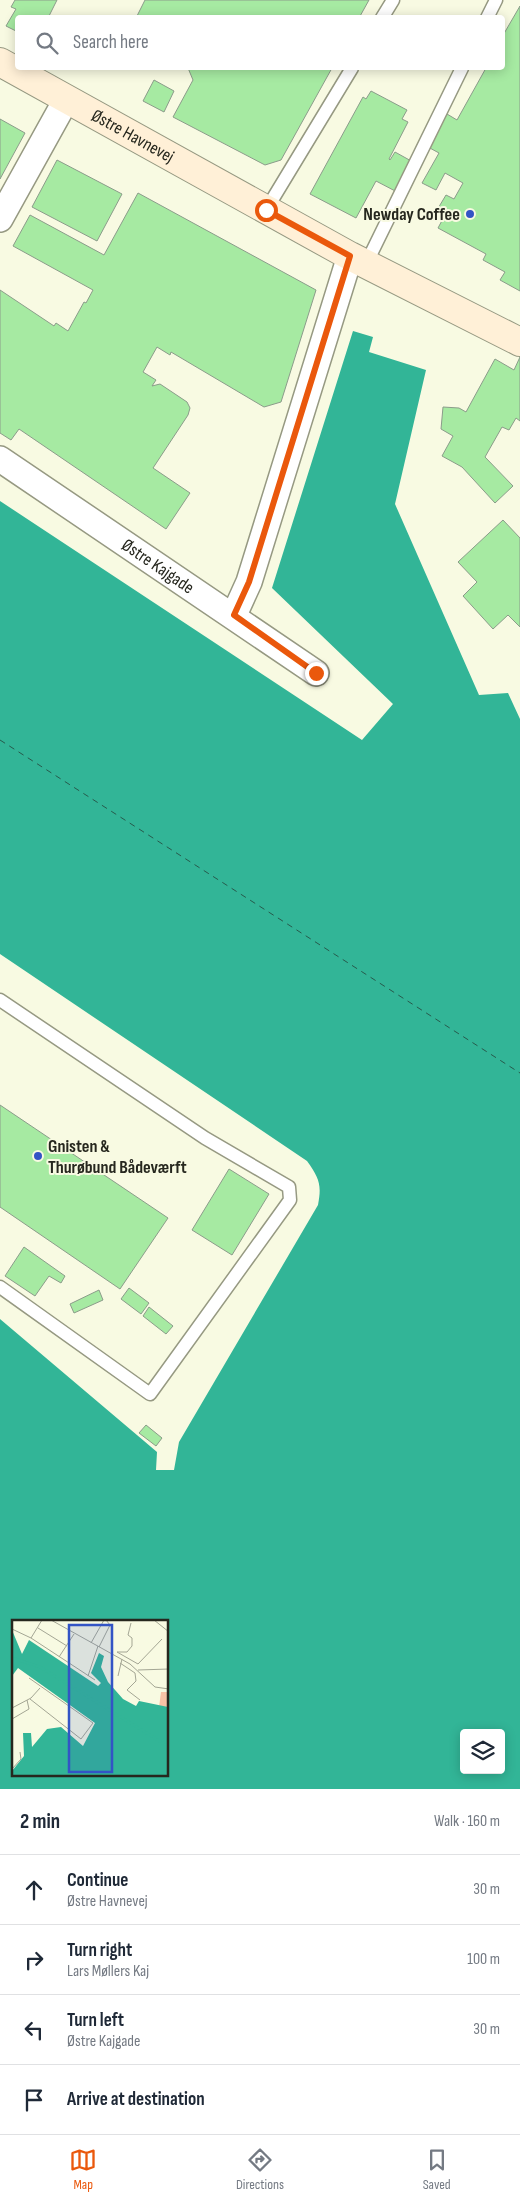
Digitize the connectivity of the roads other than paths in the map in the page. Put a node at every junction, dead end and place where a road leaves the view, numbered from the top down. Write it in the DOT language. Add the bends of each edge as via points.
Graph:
graph roads {
  1 [pos="393,0"];
  2 [pos="496,0"];
  3 [pos="384,15"];
  4 [pos="488,15"];
  5 [pos="0,62"];
  6 [pos="351,70"];
  7 [pos="461,70"];
  8 [pos="66,100"];
  9 [pos="266,210"];
  10 [pos="0,219"];
  11 [pos="358,260"];
  12 [pos="520,342"];
  13 [pos="0,459"];
  14 [pos="234,615"];
  15 [pos="316,673"];
  16 [pos="0,1000"];
  17 [pos="0,1287"];
  1 -- 3 [label="lane"];
  2 -- 4 [label="lane"];
  5 -- 8 [label="street, Østre Havnevej"];
  6 -- 9 [label="lane"];
  7 -- 11 [label="lane"];
  8 -- 9 [label="street, Østre Havnevej"];
  8 -- 10 [label="street"];
  9 -- 11 [label="street, Østre Havnevej"];
  11 -- 12 [label="street, Østre Havnevej"];
  11 -- 14 [label="street" via="249,582"];
  13 -- 14 [label="street, Østre Kajgade"];
  14 -- 15 [label="street, Østre Kajgade"];
  16 -- 17 [label="lane" via="205,1138 289,1187 290,1200 150,1394"];
}
